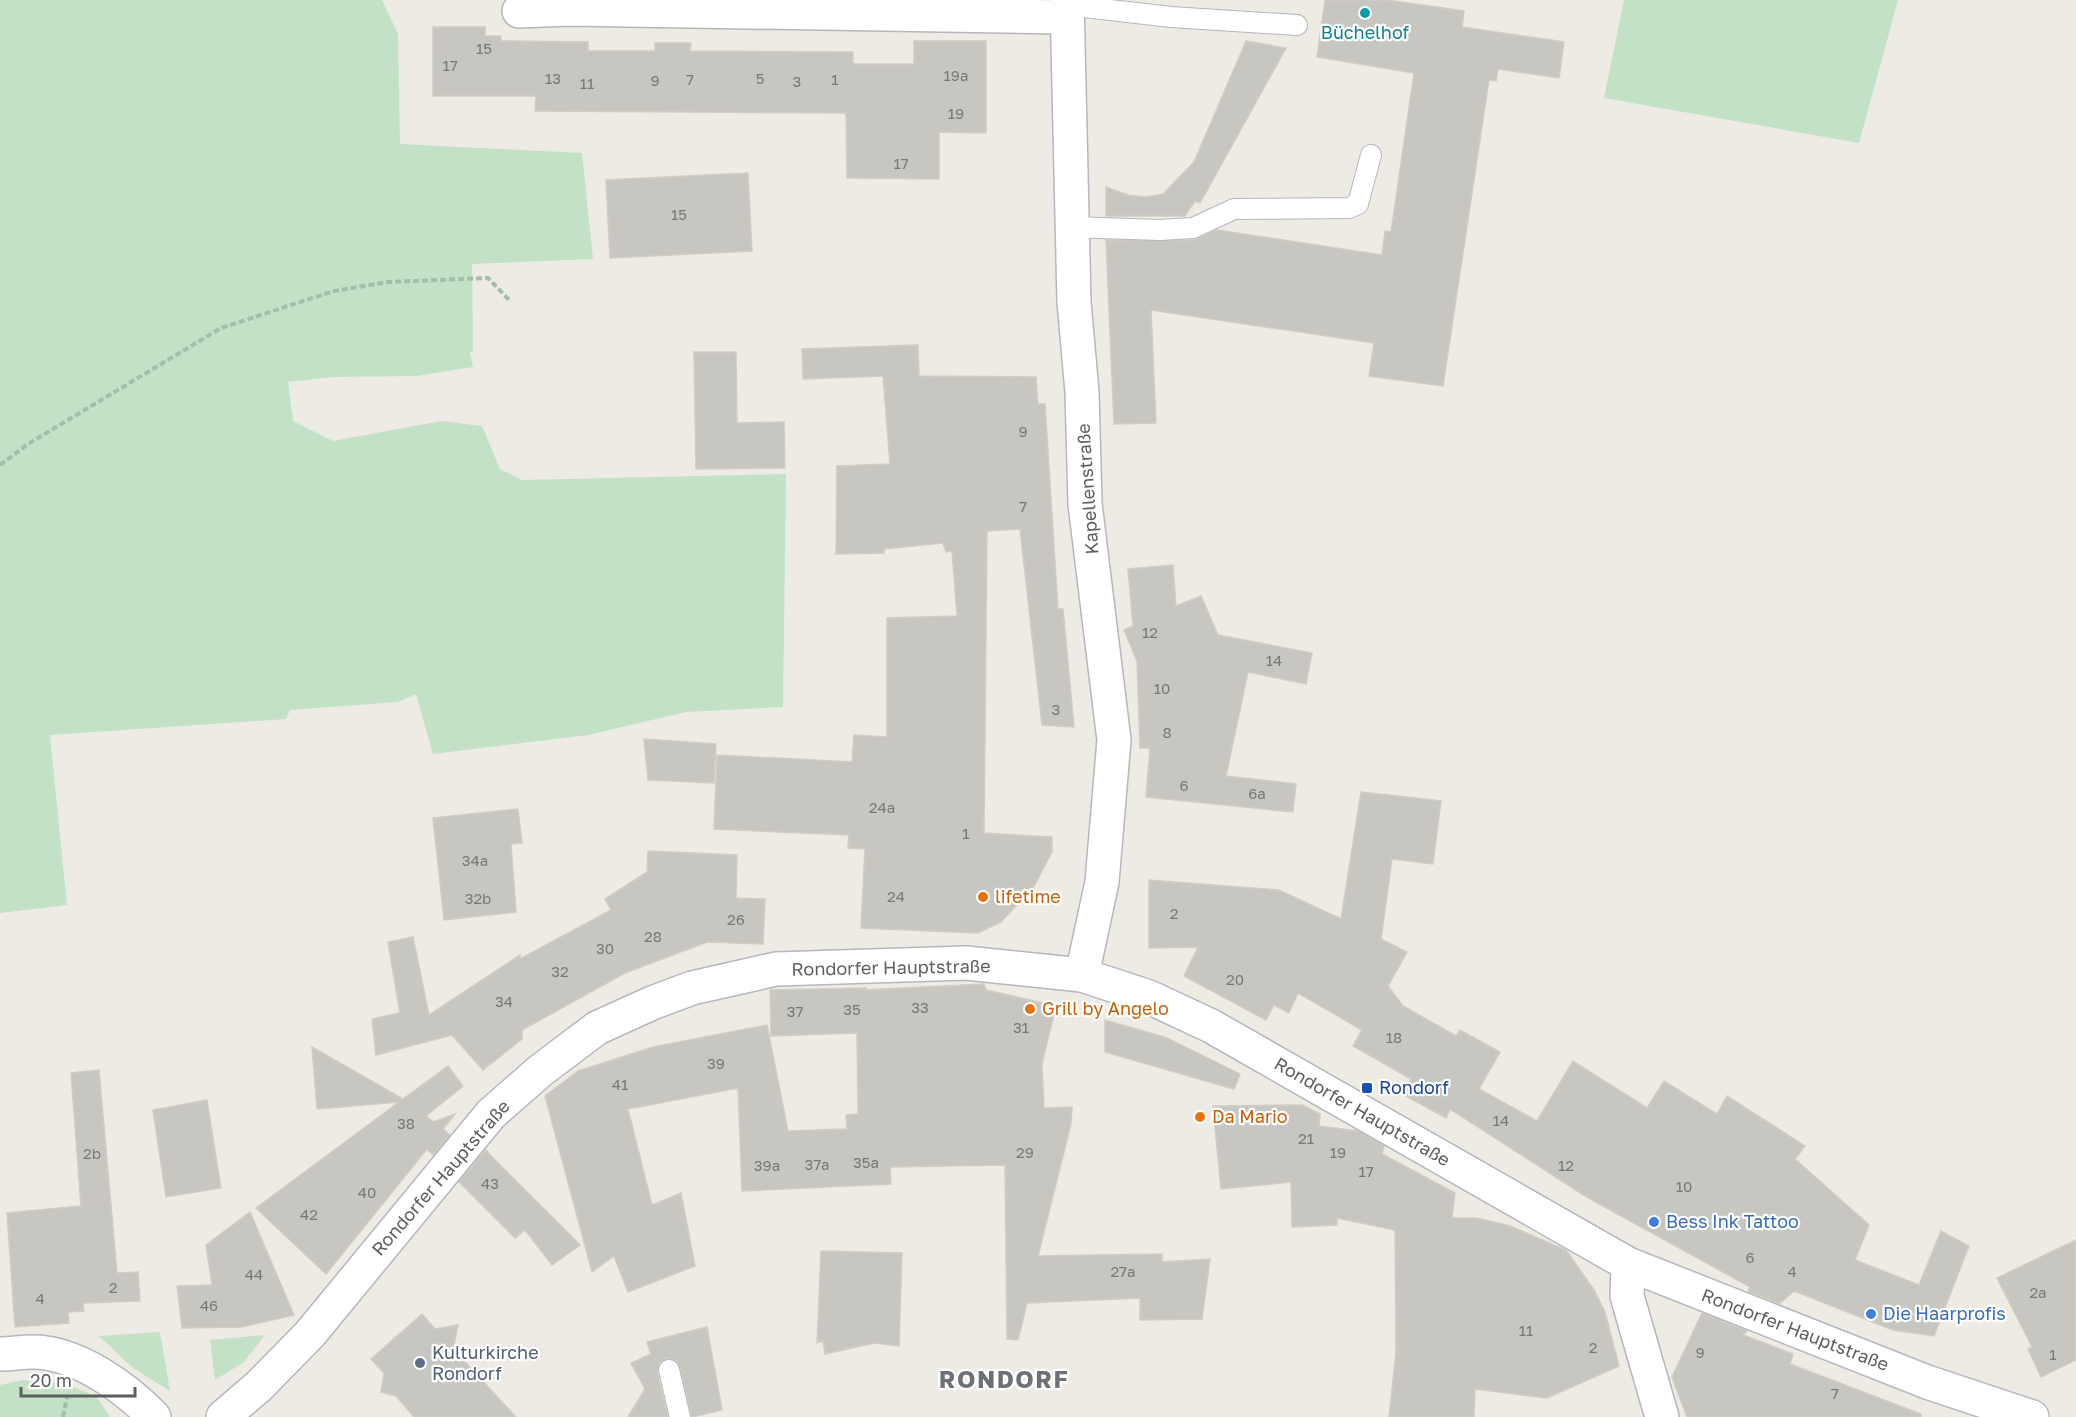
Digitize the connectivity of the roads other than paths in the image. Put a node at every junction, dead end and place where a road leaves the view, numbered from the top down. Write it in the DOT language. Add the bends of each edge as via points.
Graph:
graph roads {
  1 [pos="569,4"];
  2 [pos="1067,8"];
  3 [pos="519,11"];
  4 [pos="1297,25"];
  5 [pos="1371,154"];
  6 [pos="1071,227"];
  7 [pos="1082,975"];
  8 [pos="1628,1264"];
  9 [pos="0,1354"];
  10 [pos="669,1370"];
  11 [pos="154,1417"];
  12 [pos="223,1417"];
  13 [pos="680,1417"];
  14 [pos="1662,1417"];
  15 [pos="2032,1417"];
  1 -- 2 [label="main road"];
  1 -- 3 [label="main road"];
  2 -- 4 [label="lane"];
  2 -- 6 [label="main road, Kapellenstraße"];
  5 -- 6 [label="lane" via="1358,204 1349,208 1234,209 1193,228"];
  6 -- 7 [label="main road, Kapellenstraße" via="1085,504 1114,740 1102,882"];
  7 -- 8 [label="main road, Rondorfer Hauptstraße" via="1149,997 1210,1026"];
  7 -- 12 [label="main road, Rondorfer Hauptstraße" via="966,963 776,969 692,988 597,1028 491,1114 310,1334"];
  8 -- 14 [label="main road" via="1627,1296"];
  8 -- 15 [label="main road, Rondorfer Hauptstraße" via="1927,1382"];
  9 -- 11 [label="main road" via="35,1352 83,1363 142,1404"];
  10 -- 13 [label="lane"];
}
